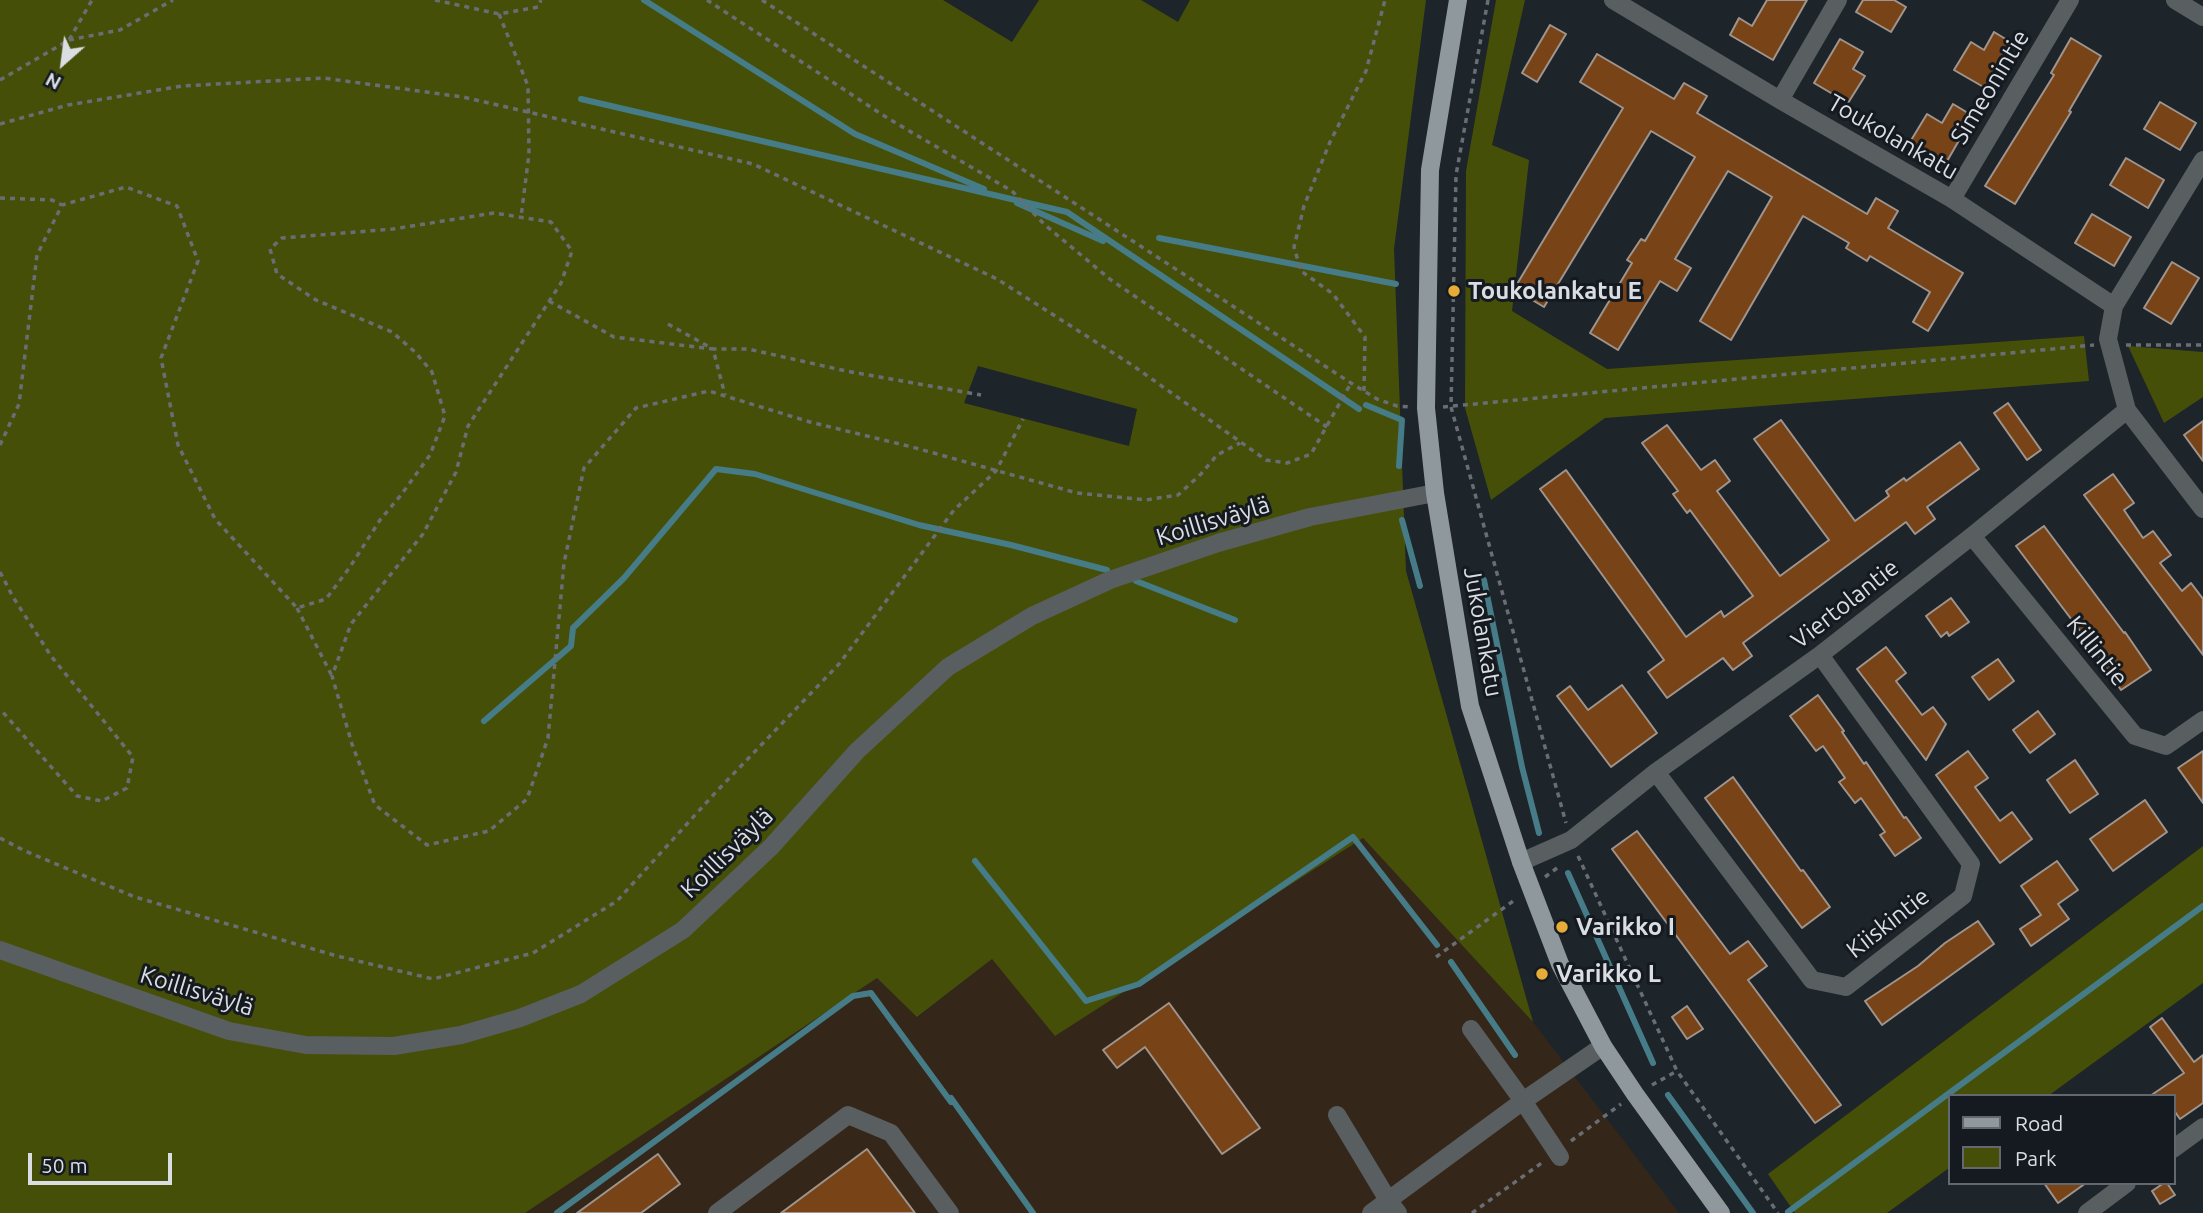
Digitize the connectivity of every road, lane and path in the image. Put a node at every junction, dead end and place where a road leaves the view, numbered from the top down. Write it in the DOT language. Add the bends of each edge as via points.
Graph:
graph roads {
  1 [pos="92,0"];
  2 [pos="173,0"];
  3 [pos="435,0"];
  4 [pos="541,0"];
  5 [pos="708,0"];
  6 [pos="762,0"];
  7 [pos="1385,0"];
  8 [pos="1458,0"];
  9 [pos="1488,0"];
  10 [pos="1614,0"];
  11 [pos="1838,0"];
  12 [pos="2070,0"];
  13 [pos="2175,0"];
  14 [pos="499,14"];
  15 [pos="2203,18"];
  16 [pos="69,40"];
  17 [pos="0,80"];
  18 [pos="1780,100"];
  19 [pos="528,112"];
  20 [pos="0,124"];
  21 [pos="2203,160"];
  22 [pos="0,198"];
  23 [pos="1952,199"];
  24 [pos="62,205"];
  25 [pos="521,217"];
  26 [pos="549,302"];
  27 [pos="2114,306"];
  28 [pos="668,324"];
  29 [pos="2109,342"];
  30 [pos="2203,345"];
  31 [pos="713,349"];
  32 [pos="1351,383"];
  33 [pos="1364,391"];
  34 [pos="981,395"];
  35 [pos="725,396"];
  36 [pos="1451,407"];
  37 [pos="1426,408"];
  38 [pos="2127,410"];
  39 [pos="1023,419"];
  40 [pos="1327,427"];
  41 [pos="1240,443"];
  42 [pos="0,445"];
  43 [pos="996,471"];
  44 [pos="1435,493"];
  45 [pos="2203,509"];
  46 [pos="1972,536"];
  47 [pos="0,572"];
  48 [pos="297,608"];
  49 [pos="1821,655"];
  50 [pos="332,676"];
  51 [pos="0,709"];
  52 [pos="2203,720"];
  53 [pos="1656,772"];
  54 [pos="0,838"];
  55 [pos="1571,840"];
  56 [pos="1521,862"];
  57 [pos="1531,887"];
  58 [pos="0,950"];
  59 [pos="1436,957"];
  60 [pos="1471,1029"];
  61 [pos="1603,1046"];
  62 [pos="1677,1071"];
  63 [pos="1635,1094"];
  64 [pos="1523,1101"];
  65 [pos="1337,1115"];
  66 [pos="2203,1126"];
  67 [pos="2175,1147"];
  68 [pos="1558,1155"];
  69 [pos="2124,1185"];
  70 [pos="1393,1207"];
  71 [pos="717,1213"];
  72 [pos="950,1213"];
  73 [pos="1371,1213"];
  74 [pos="1472,1213"];
  75 [pos="1721,1213"];
  76 [pos="1778,1213"];
  77 [pos="2087,1213"];
  1 -- 16 [label="path"];
  2 -- 16 [label="path" via="120,30"];
  3 -- 14 [label="path"];
  4 -- 14 [label="path" via="538,8"];
  5 -- 40 [label="path" via="888,119 1012,191 1111,280"];
  6 -- 32 [label="path"];
  7 -- 33 [label="path" via="1366,71 1304,205 1294,247 1301,271 1333,294 1366,337"];
  8 -- 37 [label="main road, Jukolankatu" via="1430,170"];
  9 -- 36 [label="path" via="1456,175"];
  10 -- 18 [label="street, Toukolankatu"];
  11 -- 18 [label="street"];
  12 -- 23 [label="street, Simeonintie"];
  13 -- 15 [label="street"];
  14 -- 19 [label="path" via="528,86"];
  16 -- 17 [label="path"];
  18 -- 23 [label="street, Toukolankatu"];
  19 -- 20 [label="path" via="463,97 323,78 182,86 68,105"];
  19 -- 25 [label="path" via="529,155"];
  19 -- 41 [label="path" via="753,164 998,279 1132,365"];
  21 -- 27 [label="street"];
  22 -- 24 [label="path" via="52,200"];
  23 -- 27 [label="street, Toukolankatu"];
  24 -- 42 [label="path" via="37,255 19,404"];
  24 -- 48 [label="path" via="126,187 177,206 198,261 160,358 178,445 215,519"];
  25 -- 26 [label="path" via="551,222 572,251"];
  25 -- 48 [label="path" via="494,213 393,229 282,237 270,249 276,274 316,300 392,332 415,352 432,372 444,416 430,455 326,599"];
  26 -- 31 [label="path" via="614,337"];
  26 -- 50 [label="path" via="468,426 456,472 423,534 351,624"];
  27 -- 29 [label="street"];
  28 -- 31 [label="path"];
  29 -- 30 [label="path"];
  29 -- 36 [label="path"];
  29 -- 38 [label="street"];
  31 -- 34 [label="path" via="748,349"];
  31 -- 35 [label="path"];
  32 -- 33 [label="path"];
  32 -- 40 [label="path"];
  33 -- 37 [label="path" via="1396,406"];
  35 -- 43 [label="path"];
  35 -- 50 [label="path" via="709,391 636,408 584,468 564,563 548,738 527,799 489,831 427,845 375,805"];
  36 -- 37 [label="path"];
  36 -- 55 [label="path"];
  37 -- 44 [label="main road, Jukolankatu"];
  38 -- 45 [label="street"];
  38 -- 46 [label="street, Viertolantie"];
  39 -- 43 [label="path"];
  40 -- 41 [label="path" via="1311,454 1287,463 1266,460"];
  41 -- 43 [label="path" via="1217,455 1178,495 1146,500 1077,493"];
  43 -- 54 [label="path" via="954,510 839,664 618,901 533,953 433,979 135,897"];
  44 -- 56 [label="main road, Jukolankatu" via="1471,706"];
  44 -- 58 [label="street, Koillisväylä" via="1310,517 1218,543 1110,580 1032,616 948,667 858,751 771,847 683,930 581,994 520,1018 461,1035 394,1046 306,1045 229,1031"];
  46 -- 49 [label="street, Viertolantie"];
  46 -- 52 [label="street, Killintie" via="2135,736 2166,746"];
  47 -- 51 [label="path" via="51,656 133,757 127,788 102,801 76,796"];
  48 -- 50 [label="path"];
  49 -- 53 [label="street, Viertolantie"];
  49 -- 53 [label="street, Kiiskintie" via="1972,864 1963,896 1846,987 1812,980"];
  53 -- 55 [label="street, Viertolantie"];
  55 -- 56 [label="street, Viertolantie"];
  56 -- 57 [label="main road, Jukolankatu"];
  57 -- 59 [label="path"];
  57 -- 61 [label="main road, Jukolankatu" via="1560,964"];
  57 -- 62 [label="path" via="1577,854"];
  60 -- 64 [label="street"];
  61 -- 63 [label="main road, Jukolankatu"];
  61 -- 64 [label="street"];
  62 -- 63 [label="path"];
  62 -- 76 [label="path"];
  63 -- 68 [label="path"];
  63 -- 75 [label="main road, Jukolankatu"];
  64 -- 68 [label="street"];
  64 -- 70 [label="street"];
  65 -- 70 [label="street"];
  66 -- 67 [label="street"];
  68 -- 74 [label="path"];
  69 -- 77 [label="street"];
  70 -- 73 [label="street"];
  71 -- 72 [label="street" via="848,1115 891,1133"];
}
